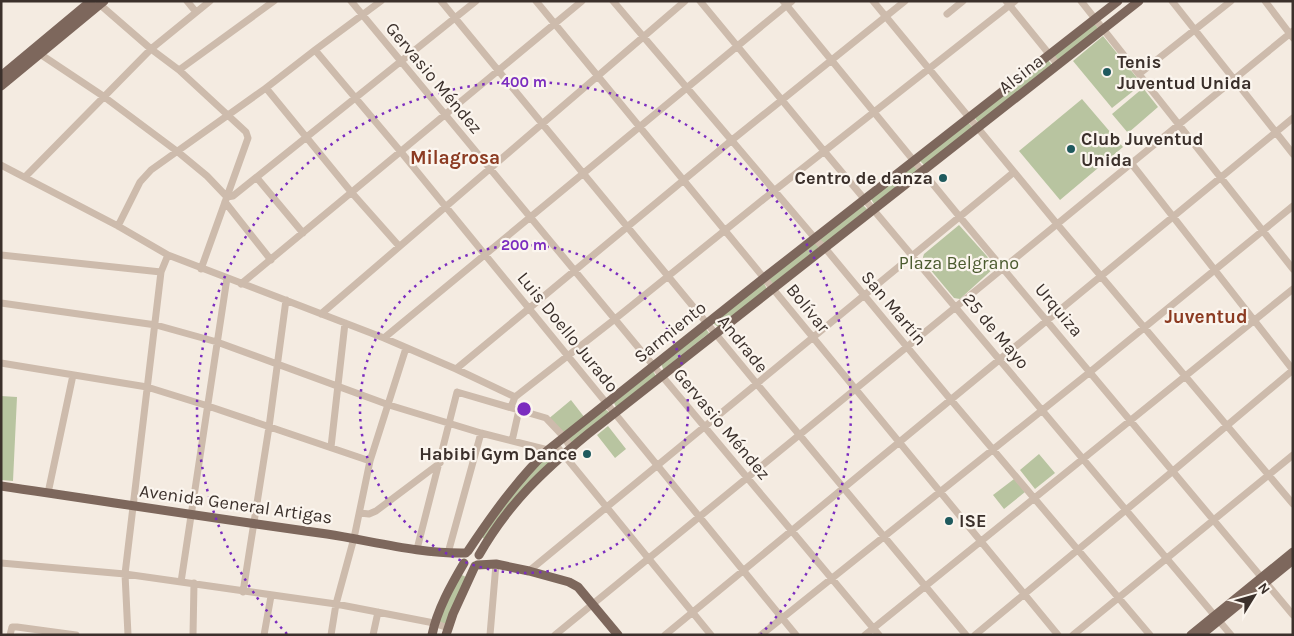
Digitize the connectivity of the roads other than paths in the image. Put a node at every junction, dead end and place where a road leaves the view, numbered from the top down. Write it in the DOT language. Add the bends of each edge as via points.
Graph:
graph roads {
  1 [pos="187,1"];
  2 [pos="210,1"];
  3 [pos="351,1"];
  4 [pos="381,1"];
  5 [pos="441,1"];
  6 [pos="476,1"];
  7 [pos="536,1"];
  8 [pos="582,1"];
  9 [pos="613,1"];
  10 [pos="684,1"];
  11 [pos="700,1"];
  12 [pos="873,1"];
  13 [pos="905,1"];
  14 [pos="963,1"];
  15 [pos="1081,1"];
  16 [pos="1118,1"];
  17 [pos="1139,1"];
  18 [pos="1172,1"];
  19 [pos="1231,1"];
  20 [pos="1264,1"];
  21 [pos="98,2"];
  22 [pos="270,2"];
  23 [pos="787,3"];
  24 [pos="1010,3"];
  25 [pos="196,12"];
  26 [pos="947,14"];
  27 [pos="363,15"];
  28 [pos="886,16"];
  29 [pos="455,18"];
  30 [pos="1095,19"];
  31 [pos="554,24"];
  32 [pos="1103,30"];
  33 [pos="1194,30"];
  34 [pos="1292,34"];
  35 [pos="644,37"];
  36 [pos="738,46"];
  37 [pos="151,49"];
  38 [pos="315,50"];
  39 [pos="36,52"];
  40 [pos="1050,55"];
  41 [pos="831,59"];
  42 [pos="401,61"];
  43 [pos="1058,65"];
  44 [pos="929,68"];
  45 [pos="179,70"];
  46 [pos="498,71"];
  47 [pos="7,74"];
  48 [pos="1139,74"];
  49 [pos="598,77"];
  50 [pos="1234,79"];
  51 [pos="1,86"];
  52 [pos="266,88"];
  53 [pos="687,88"];
  54 [pos="103,96"];
  55 [pos="356,98"];
  56 [pos="782,99"];
  57 [pos="875,112"];
  58 [pos="229,115"];
  59 [pos="446,115"];
  60 [pos="969,117"];
  61 [pos="1293,118"];
  62 [pos="542,124"];
  63 [pos="1179,125"];
  64 [pos="639,128"];
  65 [pos="978,128"];
  66 [pos="1275,132"];
  67 [pos="306,138"];
  68 [pos="732,140"];
  69 [pos="824,151"];
  70 [pos="178,152"];
  71 [pos="401,152"];
  72 [pos="1293,154"];
  73 [pos="914,160"];
  74 [pos="1131,162"];
  75 [pos="1,164"];
  76 [pos="490,169"];
  77 [pos="922,171"];
  78 [pos="1014,172"];
  79 [pos="583,174"];
  80 [pos="25,177"];
  81 [pos="257,178"];
  82 [pos="1221,178"];
  83 [pos="683,181"];
  84 [pos="775,190"];
  85 [pos="352,193"];
  86 [pos="865,199"];
  87 [pos="226,200"];
  88 [pos="446,206"];
  89 [pos="1293,206"];
  90 [pos="874,210"];
  91 [pos="960,216"];
  92 [pos="1174,216"];
  93 [pos="530,218"];
  94 [pos="1057,224"];
  95 [pos="118,226"];
  96 [pos="627,227"];
  97 [pos="1262,230"];
  98 [pos="725,231"];
  99 [pos="303,233"];
  100 [pos="815,238"];
  101 [pos="399,246"];
  102 [pos="825,248"];
  103 [pos="1,255"];
  104 [pos="485,255"];
  105 [pos="913,255"];
  106 [pos="168,256"];
  107 [pos="271,260"];
  108 [pos="1003,268"];
  109 [pos="202,269"];
  110 [pos="1215,269"];
  111 [pos="1293,269"];
  112 [pos="574,271"];
  113 [pos="161,272"];
  114 [pos="669,276"];
  115 [pos="1102,276"];
  116 [pos="227,278"];
  117 [pos="764,278"];
  118 [pos="241,284"];
  119 [pos="772,288"];
  120 [pos="1293,289"];
  121 [pos="864,296"];
  122 [pos="286,300"];
  123 [pos="1,303"];
  124 [pos="956,307"];
  125 [pos="529,308"];
  126 [pos="321,314"];
  127 [pos="615,319"];
  128 [pos="1048,320"];
  129 [pos="1254,320"];
  130 [pos="345,323"];
  131 [pos="707,324"];
  132 [pos="156,325"];
  133 [pos="1144,327"];
  134 [pos="715,334"];
  135 [pos="384,338"];
  136 [pos="813,338"];
  137 [pos="217,342"];
  138 [pos="907,347"];
  139 [pos="406,348"];
  140 [pos="568,356"];
  141 [pos="999,359"];
  142 [pos="1,363"];
  143 [pos="278,365"];
  144 [pos="654,366"];
  145 [pos="456,369"];
  146 [pos="1293,370"];
  147 [pos="1090,372"];
  148 [pos="73,375"];
  149 [pos="662,376"];
  150 [pos="1186,376"];
  151 [pos="757,384"];
  152 [pos="147,387"];
  153 [pos="338,387"];
  154 [pos="855,389"];
  155 [pos="515,397"];
  156 [pos="951,400"];
  157 [pos="606,403"];
  158 [pos="389,405"];
  159 [pos="208,406"];
  160 [pos="511,407"];
  161 [pos="1042,409"];
  162 [pos="519,410"];
  163 [pos="614,413"];
  164 [pos="1131,420"];
  165 [pos="448,423"];
  166 [pos="1227,425"];
  167 [pos="269,427"];
  168 [pos="704,427"];
  169 [pos="481,433"];
  170 [pos="799,435"];
  171 [pos="564,437"];
  172 [pos="512,441"];
  173 [pos="899,443"];
  174 [pos="331,447"];
  175 [pos="552,447"];
  176 [pos="571,448"];
  177 [pos="993,449"];
  178 [pos="1293,455"];
  179 [pos="560,457"];
  180 [pos="1084,458"];
  181 [pos="370,461"];
  182 [pos="440,463"];
  183 [pos="657,466"];
  184 [pos="1173,471"];
  185 [pos="1268,474"];
  186 [pos="746,476"];
  187 [pos="1,486"];
  188 [pos="844,488"];
  189 [pos="940,492"];
  190 [pos="48,493"];
  191 [pos="1034,498"];
  192 [pos="1293,504"];
  193 [pos="132,505"];
  194 [pos="606,508"];
  195 [pos="1126,509"];
  196 [pos="360,513"];
  197 [pos="191,514"];
  198 [pos="700,516"];
  199 [pos="1213,519"];
  200 [pos="254,524"];
  201 [pos="792,531"];
  202 [pos="884,536"];
  203 [pos="354,538"];
  204 [pos="981,542"];
  205 [pos="417,549"];
  206 [pos="1078,549"];
  207 [pos="1293,552"];
  208 [pos="448,553"];
  209 [pos="465,557"];
  210 [pos="1167,557"];
  211 [pos="649,560"];
  212 [pos="1293,560"];
  213 [pos="478,561"];
  214 [pos="1,564"];
  215 [pos="496,564"];
  216 [pos="529,571"];
  217 [pos="743,571"];
  218 [pos="125,574"];
  219 [pos="832,578"];
  220 [pos="1263,580"];
  221 [pos="181,582"];
  222 [pos="194,583"];
  223 [pos="926,586"];
  224 [pos="243,592"];
  225 [pos="1024,594"];
  226 [pos="271,596"];
  227 [pos="1119,597"];
  228 [pos="336,604"];
  229 [pos="593,605"];
  230 [pos="378,612"];
  231 [pos="692,612"];
  232 [pos="1293,615"];
  233 [pos="1217,617"];
  234 [pos="782,618"];
  235 [pos="434,623"];
  236 [pos="874,628"];
  237 [pos="11,631"];
  238 [pos="446,631"];
  239 [pos="72,634"];
  240 [pos="76,635"];
  241 [pos="128,635"];
  242 [pos="193,635"];
  243 [pos="264,635"];
  244 [pos="331,635"];
  245 [pos="373,635"];
  246 [pos="432,635"];
  247 [pos="490,635"];
  248 [pos="555,635"];
  249 [pos="618,635"];
  250 [pos="665,635"];
  251 [pos="711,635"];
  252 [pos="761,635"];
  253 [pos="796,635"];
  254 [pos="865,635"];
  255 [pos="879,635"];
  256 [pos="966,635"];
  257 [pos="975,635"];
  258 [pos="1058,635"];
  259 [pos="1073,635"];
  260 [pos="1150,635"];
  261 [pos="1191,635"];
  262 [pos="1201,635"];
  263 [pos="1231,635"];
  1 -- 25 [label="street"];
  2 -- 25 [label="street"];
  3 -- 27 [label="street, Gervasio Méndez"];
  4 -- 27 [label="street"];
  5 -- 29 [label="street, Andrade"];
  6 -- 29 [label="street"];
  7 -- 31 [label="street, Bolívar"];
  8 -- 31 [label="street"];
  9 -- 35 [label="street, San Martín"];
  10 -- 35 [label="street"];
  11 -- 36 [label="street, 25 de Mayo"];
  12 -- 28 [label="street"];
  13 -- 28 [label="street"];
  14 -- 26 [label="street"];
  15 -- 30 [label="street"];
  16 -- 30 [label="main road, Alsina"];
  17 -- 32 [label="main road, Alsina"];
  18 -- 33 [label="street"];
  19 -- 33 [label="street"];
  20 -- 34 [label="street"];
  21 -- 37 [label="street"];
  21 -- 39 [label="main road"];
  22 -- 45 [label="street"];
  23 -- 36 [label="street"];
  23 -- 41 [label="street, Urquiza"];
  24 -- 40 [label="street"];
  24 -- 44 [label="street"];
  25 -- 37 [label="street"];
  27 -- 38 [label="street"];
  27 -- 42 [label="street, Gervasio Méndez"];
  28 -- 41 [label="street"];
  28 -- 44 [label="street"];
  29 -- 42 [label="street"];
  29 -- 46 [label="street, Andrade"];
  30 -- 32 [label="street"];
  30 -- 40 [label="main road, Alsina"];
  31 -- 46 [label="street"];
  31 -- 49 [label="street, Bolívar"];
  32 -- 43 [label="main road, Alsina"];
  32 -- 48 [label="street"];
  33 -- 48 [label="street"];
  33 -- 50 [label="street"];
  34 -- 50 [label="street"];
  35 -- 49 [label="street"];
  35 -- 53 [label="street, San Martín"];
  36 -- 53 [label="street"];
  36 -- 56 [label="street, 25 de Mayo"];
  37 -- 45 [label="street"];
  37 -- 54 [label="street"];
  38 -- 52 [label="street"];
  38 -- 55 [label="street, Luis Doello Jurado"];
  39 -- 47 [label="main road"];
  39 -- 54 [label="street"];
  40 -- 43 [label="street"];
  40 -- 60 [label="main road, Alsina"];
  41 -- 56 [label="street"];
  41 -- 57 [label="street, Urquiza"];
  42 -- 55 [label="street"];
  42 -- 59 [label="street, Gervasio Méndez"];
  43 -- 65 [label="main road, Alsina"];
  44 -- 57 [label="street"];
  44 -- 60 [label="street"];
  45 -- 58 [label="street"];
  46 -- 59 [label="street"];
  46 -- 62 [label="street, Andrade"];
  47 -- 51 [label="main road"];
  48 -- 63 [label="street"];
  49 -- 62 [label="street"];
  49 -- 64 [label="street, Bolívar"];
  50 -- 63 [label="street"];
  50 -- 66 [label="street"];
  52 -- 58 [label="street"];
  52 -- 67 [label="street"];
  53 -- 64 [label="street"];
  53 -- 68 [label="street, San Martín"];
  54 -- 70 [label="street"];
  54 -- 80 [label="street"];
  55 -- 67 [label="street"];
  55 -- 71 [label="street, Luis Doello Jurado"];
  56 -- 68 [label="street"];
  56 -- 69 [label="street, 25 de Mayo"];
  57 -- 69 [label="street"];
  57 -- 73 [label="street, Urquiza"];
  58 -- 70 [label="street"];
  58 -- 87 [label="street" via="248,138"];
  59 -- 71 [label="street"];
  59 -- 76 [label="street, Gervasio Méndez"];
  60 -- 65 [label="street"];
  60 -- 73 [label="main road, Alsina"];
  61 -- 66 [label="street"];
  62 -- 76 [label="street"];
  62 -- 79 [label="street, Andrade"];
  63 -- 74 [label="street"];
  63 -- 82 [label="street"];
  64 -- 79 [label="street"];
  64 -- 83 [label="street, Bolívar"];
  65 -- 77 [label="main road, Alsina"];
  65 -- 78 [label="street"];
  66 -- 72 [label="street"];
  66 -- 82 [label="street"];
  67 -- 81 [label="street"];
  67 -- 85 [label="street"];
  68 -- 83 [label="street"];
  68 -- 84 [label="street, San Martín"];
  69 -- 84 [label="street"];
  69 -- 86 [label="street, 25 de Mayo"];
  70 -- 87 [label="street" via="207,176"];
  70 -- 95 [label="street" via="145,176"];
  71 -- 85 [label="street"];
  71 -- 88 [label="street, Luis Doello Jurado"];
  73 -- 77 [label="street, Urquiza"];
  73 -- 86 [label="main road, Sarmiento"];
  74 -- 92 [label="street"];
  74 -- 94 [label="street"];
  75 -- 80 [label="street"];
  76 -- 88 [label="street"];
  76 -- 93 [label="street, Gervasio Méndez"];
  77 -- 90 [label="main road, Sarmiento"];
  77 -- 91 [label="street, Urquiza"];
  78 -- 91 [label="street"];
  78 -- 94 [label="street"];
  79 -- 93 [label="street"];
  79 -- 96 [label="street, Andrade"];
  80 -- 95 [label="street"];
  81 -- 87 [label="street"];
  81 -- 99 [label="street"];
  82 -- 92 [label="street"];
  82 -- 97 [label="street"];
  83 -- 96 [label="street"];
  83 -- 98 [label="street, Bolívar"];
  84 -- 98 [label="street"];
  84 -- 100 [label="street, San Martín"];
  85 -- 99 [label="street"];
  85 -- 101 [label="street"];
  86 -- 90 [label="street, 25 de Mayo"];
  86 -- 100 [label="main road, Sarmiento"];
  87 -- 107 [label="street"];
  87 -- 109 [label="street"];
  88 -- 101 [label="street"];
  88 -- 104 [label="street, Luis Doello Jurado"];
  89 -- 97 [label="street"];
  90 -- 102 [label="main road, Sarmiento"];
  90 -- 105 [label="street, 25 de Mayo"];
  91 -- 105 [label="street"];
  91 -- 108 [label="street, Urquiza"];
  92 -- 110 [label="street"];
  92 -- 115 [label="street"];
  93 -- 104 [label="street"];
  93 -- 112 [label="street, Gervasio Méndez"];
  94 -- 108 [label="street"];
  94 -- 115 [label="street"];
  95 -- 106 [label="street"];
  96 -- 112 [label="street"];
  96 -- 114 [label="street, Andrade"];
  97 -- 110 [label="street"];
  97 -- 111 [label="street"];
  98 -- 114 [label="street"];
  98 -- 117 [label="street, Bolívar"];
  99 -- 107 [label="street"];
  100 -- 102 [label="street, San Martín"];
  100 -- 117 [label="main road, Sarmiento"];
  101 -- 126 [label="street"];
  102 -- 119 [label="main road, Sarmiento"];
  102 -- 121 [label="street, San Martín"];
  103 -- 113 [label="street"];
  104 -- 125 [label="street, Luis Doello Jurado"];
  104 -- 135 [label="street"];
  105 -- 121 [label="street"];
  105 -- 124 [label="street, 25 de Mayo"];
  106 -- 109 [label="street"];
  106 -- 113 [label="street"];
  107 -- 118 [label="street"];
  108 -- 124 [label="street"];
  108 -- 128 [label="street, Urquiza"];
  109 -- 116 [label="street"];
  110 -- 129 [label="street"];
  110 -- 133 [label="street"];
  112 -- 125 [label="street"];
  112 -- 127 [label="street, Gervasio Méndez"];
  113 -- 132 [label="street"];
  114 -- 127 [label="street"];
  114 -- 131 [label="street, Andrade"];
  115 -- 128 [label="street"];
  115 -- 133 [label="street"];
  116 -- 118 [label="street"];
  116 -- 137 [label="street"];
  117 -- 119 [label="street, Bolívar"];
  117 -- 131 [label="main road, Sarmiento"];
  118 -- 122 [label="street"];
  119 -- 134 [label="main road, Sarmiento"];
  119 -- 136 [label="street, Bolívar"];
  120 -- 129 [label="street"];
  121 -- 136 [label="street"];
  121 -- 138 [label="street, San Martín"];
  122 -- 126 [label="street"];
  122 -- 143 [label="street"];
  123 -- 132 [label="street"];
  124 -- 138 [label="street"];
  124 -- 141 [label="street, 25 de Mayo"];
  125 -- 140 [label="street, Luis Doello Jurado"];
  125 -- 145 [label="street"];
  126 -- 130 [label="street"];
  127 -- 140 [label="street"];
  127 -- 144 [label="street, Gervasio Méndez"];
  128 -- 141 [label="street"];
  128 -- 147 [label="street, Urquiza"];
  129 -- 146 [label="street"];
  129 -- 150 [label="street"];
  130 -- 135 [label="street"];
  130 -- 153 [label="street"];
  131 -- 134 [label="street, Andrade"];
  131 -- 144 [label="main road, Sarmiento"];
  132 -- 137 [label="street"];
  132 -- 152 [label="street"];
  133 -- 147 [label="street"];
  133 -- 150 [label="street"];
  134 -- 149 [label="main road, Sarmiento"];
  134 -- 151 [label="street, Andrade"];
  135 -- 139 [label="street"];
  136 -- 151 [label="street"];
  136 -- 154 [label="street, Bolívar"];
  137 -- 143 [label="street"];
  137 -- 159 [label="street"];
  138 -- 154 [label="street"];
  138 -- 156 [label="street, San Martín"];
  139 -- 145 [label="street"];
  139 -- 158 [label="street"];
  140 -- 155 [label="street"];
  140 -- 157 [label="street, Luis Doello Jurado"];
  141 -- 156 [label="street"];
  141 -- 161 [label="street, 25 de Mayo"];
  142 -- 148 [label="street"];
  143 -- 153 [label="street"];
  143 -- 167 [label="street"];
  144 -- 149 [label="street, Gervasio Méndez"];
  144 -- 157 [label="main road, Sarmiento"];
  145 -- 155 [label="street"];
  146 -- 166 [label="street"];
  147 -- 161 [label="street"];
  147 -- 164 [label="street, Urquiza"];
  148 -- 152 [label="street"];
  148 -- 190 [label="street"];
  149 -- 163 [label="main road, Sarmiento"];
  149 -- 168 [label="street, Gervasio Méndez"];
  150 -- 164 [label="street"];
  150 -- 166 [label="street"];
  151 -- 168 [label="street"];
  151 -- 170 [label="street, Andrade"];
  152 -- 159 [label="street"];
  152 -- 193 [label="street"];
  153 -- 158 [label="street"];
  153 -- 174 [label="street"];
  154 -- 170 [label="street"];
  154 -- 173 [label="street, Bolívar"];
  155 -- 160 [label="street"];
  156 -- 173 [label="street"];
  156 -- 177 [label="street, San Martín"];
  157 -- 163 [label="street, Luis Doello Jurado"];
  157 -- 171 [label="main road, Sarmiento"];
  158 -- 165 [label="street"];
  158 -- 181 [label="street"];
  159 -- 167 [label="street"];
  159 -- 197 [label="street"];
  160 -- 162 [label="street"];
  160 -- 165 [label="street" via="457,392"];
  161 -- 177 [label="street"];
  161 -- 180 [label="street, 25 de Mayo"];
  162 -- 171 [label="street" via="546,418"];
  162 -- 172 [label="street"];
  163 -- 176 [label="main road, Sarmiento"];
  163 -- 183 [label="street, Luis Doello Jurado"];
  164 -- 180 [label="street"];
  164 -- 184 [label="street, Urquiza"];
  165 -- 169 [label="street"];
  165 -- 182 [label="street"];
  166 -- 184 [label="street"];
  166 -- 185 [label="street"];
  167 -- 174 [label="street"];
  167 -- 200 [label="street"];
  168 -- 183 [label="street"];
  168 -- 186 [label="street, Gervasio Méndez"];
  169 -- 172 [label="street"];
  169 -- 208 [label="street"];
  170 -- 186 [label="street"];
  170 -- 188 [label="street, Andrade"];
  171 -- 175 [label="main road, Sarmiento"];
  171 -- 176 [label="street"];
  172 -- 175 [label="street"];
  173 -- 188 [label="street"];
  173 -- 189 [label="street, Bolívar"];
  174 -- 181 [label="street"];
  175 -- 179 [label="street"];
  175 -- 209 [label="main road, Sarmiento" via="508,494"];
  176 -- 179 [label="main road, Sarmiento"];
  177 -- 189 [label="street"];
  177 -- 191 [label="street, San Martín"];
  178 -- 185 [label="street"];
  179 -- 194 [label="street"];
  179 -- 213 [label="main road, Sarmiento" via="528,487 505,516"];
  180 -- 191 [label="street"];
  180 -- 195 [label="street, 25 de Mayo"];
  181 -- 196 [label="street"];
  182 -- 196 [label="street" via="376,511"];
  182 -- 205 [label="street"];
  183 -- 194 [label="street"];
  183 -- 198 [label="street, Luis Doello Jurado"];
  184 -- 195 [label="street"];
  184 -- 199 [label="street, Urquiza"];
  185 -- 192 [label="street"];
  185 -- 199 [label="street"];
  186 -- 198 [label="street"];
  186 -- 201 [label="street, Gervasio Méndez"];
  187 -- 190 [label="main road, Avenida General Artigas"];
  188 -- 201 [label="street"];
  188 -- 202 [label="street, Andrade"];
  189 -- 202 [label="street"];
  189 -- 204 [label="street, Bolívar"];
  190 -- 193 [label="main road, Avenida General Artigas"];
  191 -- 204 [label="street"];
  191 -- 206 [label="street, San Martín"];
  193 -- 197 [label="main road, Avenida General Artigas"];
  193 -- 218 [label="street"];
  194 -- 211 [label="street"];
  194 -- 216 [label="street"];
  195 -- 206 [label="street"];
  195 -- 210 [label="street, 25 de Mayo"];
  196 -- 203 [label="street"];
  197 -- 200 [label="main road, Avenida General Artigas"];
  197 -- 221 [label="street"];
  198 -- 211 [label="street"];
  198 -- 217 [label="street, Luis Doello Jurado"];
  199 -- 210 [label="street"];
  199 -- 220 [label="street, Urquiza"];
  200 -- 203 [label="main road, Avenida General Artigas"];
  200 -- 224 [label="street"];
  201 -- 217 [label="street"];
  201 -- 219 [label="street, Gervasio Méndez"];
  202 -- 219 [label="street"];
  202 -- 223 [label="street, Andrade"];
  203 -- 205 [label="main road, Avenida General Artigas"];
  203 -- 228 [label="street"];
  204 -- 223 [label="street"];
  204 -- 225 [label="street, Bolívar"];
  205 -- 208 [label="main road, Avenida General Artigas"];
  206 -- 225 [label="street"];
  206 -- 227 [label="street, San Martín"];
  207 -- 220 [label="main road"];
  208 -- 209 [label="main road, Avenida General Artigas"];
  209 -- 213 [label="main road" via="468,566"];
  209 -- 213 [label="main road" via="474,551"];
  209 -- 235 [label="main road, Sarmiento"];
  210 -- 227 [label="street"];
  210 -- 233 [label="street, 25 de Mayo"];
  211 -- 229 [label="street"];
  211 -- 231 [label="street"];
  212 -- 220 [label="main road"];
  213 -- 215 [label="main road"];
  213 -- 238 [label="main road, Sarmiento"];
  214 -- 218 [label="street"];
  215 -- 216 [label="main road"];
  215 -- 247 [label="street"];
  216 -- 229 [label="main road" via="569,582 578,587"];
  217 -- 231 [label="street"];
  217 -- 234 [label="street, Luis Doello Jurado"];
  218 -- 221 [label="street"];
  218 -- 241 [label="street"];
  219 -- 234 [label="street"];
  219 -- 236 [label="street, Gervasio Méndez"];
  220 -- 232 [label="street, Urquiza"];
  220 -- 233 [label="main road"];
  221 -- 222 [label="street"];
  222 -- 224 [label="street"];
  222 -- 242 [label="street"];
  223 -- 236 [label="street"];
  223 -- 256 [label="street, Andrade"];
  224 -- 226 [label="street"];
  225 -- 257 [label="street"];
  225 -- 258 [label="street, Bolívar"];
  226 -- 228 [label="street"];
  226 -- 243 [label="street"];
  227 -- 259 [label="street"];
  227 -- 260 [label="street, San Martín"];
  228 -- 230 [label="street"];
  228 -- 244 [label="street"];
  229 -- 248 [label="street"];
  229 -- 249 [label="main road"];
  230 -- 235 [label="street"];
  230 -- 245 [label="street"];
  231 -- 250 [label="street"];
  231 -- 251 [label="street"];
  233 -- 261 [label="main road"];
  233 -- 262 [label="main road"];
  233 -- 263 [label="street, 25 de Mayo"];
  234 -- 252 [label="street"];
  234 -- 253 [label="street, Luis Doello Jurado"];
  235 -- 238 [label="street"];
  235 -- 246 [label="main road, Sarmiento"];
  236 -- 254 [label="street"];
  236 -- 255 [label="street, Gervasio Méndez"];
  237 -- 239 [label="street" via="17,627"];
  239 -- 240 [label="street"];
}
